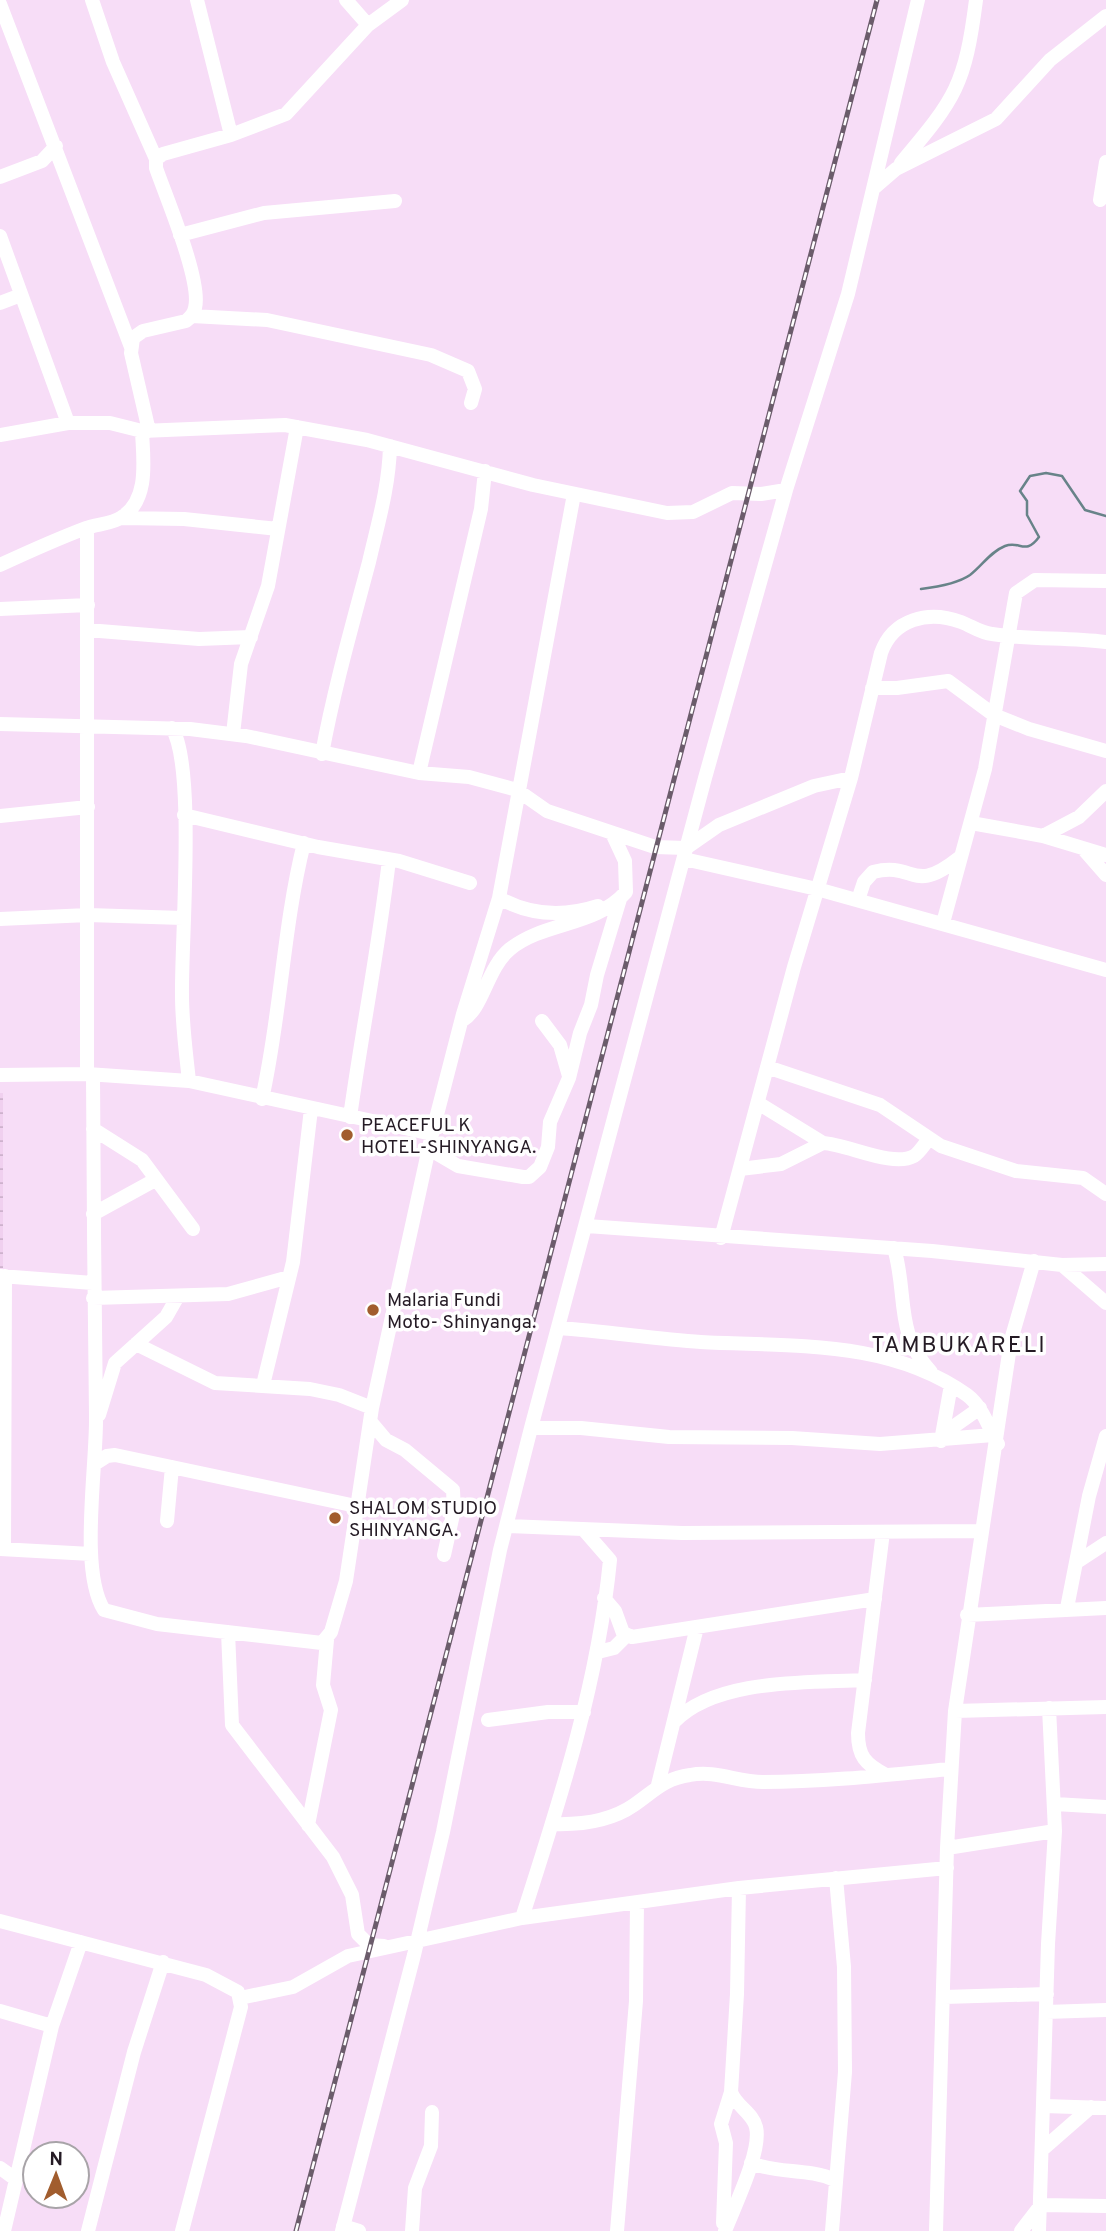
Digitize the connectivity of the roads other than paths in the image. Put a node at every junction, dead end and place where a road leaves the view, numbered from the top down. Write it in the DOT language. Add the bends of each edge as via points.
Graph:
graph roads {
  1 [pos="92,0"];
  2 [pos="197,0"];
  3 [pos="346,0"];
  4 [pos="402,0"];
  5 [pos="918,0"];
  6 [pos="976,0"];
  7 [pos="0,4"];
  8 [pos="1106,16"];
  9 [pos="368,25"];
  10 [pos="231,135"];
  11 [pos="56,146"];
  12 [pos="156,159"];
  13 [pos="1106,162"];
  14 [pos="896,169"];
  15 [pos="0,177"];
  16 [pos="874,188"];
  17 [pos="1100,200"];
  18 [pos="395,201"];
  19 [pos="180,235"];
  20 [pos="0,236"];
  21 [pos="21,295"];
  22 [pos="0,303"];
  23 [pos="192,316"];
  24 [pos="131,347"];
  25 [pos="471,403"];
  26 [pos="68,423"];
  27 [pos="298,427"];
  28 [pos="146,430"];
  29 [pos="0,435"];
  30 [pos="390,446"];
  31 [pos="485,471"];
  32 [pos="786,490"];
  33 [pos="574,494"];
  34 [pos="122,518"];
  35 [pos="87,528"];
  36 [pos="278,529"];
  37 [pos="0,565"];
  38 [pos="1106,581"];
  39 [pos="88,605"];
  40 [pos="0,609"];
  41 [pos="87,630"];
  42 [pos="1008,635"];
  43 [pos="251,637"];
  44 [pos="1106,642"];
  45 [pos="872,688"];
  46 [pos="994,715"];
  47 [pos="0,724"];
  48 [pos="88,726"];
  49 [pos="172,728"];
  50 [pos="233,734"];
  51 [pos="1106,751"];
  52 [pos="322,754"];
  53 [pos="419,774"];
  54 [pos="851,778"];
  55 [pos="517,790"];
  56 [pos="1106,791"];
  57 [pos="88,807"];
  58 [pos="184,815"];
  59 [pos="0,816"];
  60 [pos="971,822"];
  61 [pos="612,833"];
  62 [pos="1043,836"];
  63 [pos="304,843"];
  64 [pos="1084,850"];
  65 [pos="685,853"];
  66 [pos="1106,855"];
  67 [pos="959,858"];
  68 [pos="389,860"];
  69 [pos="1106,874"];
  70 [pos="470,883"];
  71 [pos="817,889"];
  72 [pos="499,898"];
  73 [pos="620,899"];
  74 [pos="858,900"];
  75 [pos="88,915"];
  76 [pos="183,918"];
  77 [pos="0,919"];
  78 [pos="943,923"];
  79 [pos="1106,970"];
  80 [pos="461,1021"];
  81 [pos="542,1021"];
  82 [pos="767,1067"];
  83 [pos="90,1074"];
  84 [pos="0,1075"];
  85 [pos="569,1078"];
  86 [pos="189,1081"];
  87 [pos="262,1099"];
  88 [pos="758,1103"];
  89 [pos="311,1109"];
  90 [pos="350,1117"];
  91 [pos="93,1129"];
  92 [pos="928,1140"];
  93 [pos="430,1141"];
  94 [pos="823,1143"];
  95 [pos="740,1169"];
  96 [pos="155,1180"];
  97 [pos="1106,1194"];
  98 [pos="93,1214"];
  99 [pos="587,1226"];
  100 [pos="193,1229"];
  101 [pos="721,1238"];
  102 [pos="894,1248"];
  103 [pos="1034,1261"];
  104 [pos="1106,1264"];
  105 [pos="1062,1265"];
  106 [pos="3,1276"];
  107 [pos="289,1277"];
  108 [pos="93,1290"];
  109 [pos="178,1296"];
  110 [pos="1106,1303"];
  111 [pos="558,1328"];
  112 [pos="136,1344"];
  113 [pos="932,1373"];
  114 [pos="263,1385"];
  115 [pos="951,1385"];
  116 [pos="980,1409"];
  117 [pos="371,1414"];
  118 [pos="96,1418"];
  119 [pos="531,1428"];
  120 [pos="1106,1436"];
  121 [pos="942,1437"];
  122 [pos="995,1440"];
  123 [pos="96,1463"];
  124 [pos="172,1467"];
  125 [pos="356,1506"];
  126 [pos="167,1521"];
  127 [pos="534,1525"];
  128 [pos="506,1526"];
  129 [pos="583,1529"];
  130 [pos="619,1531"];
  131 [pos="982,1531"];
  132 [pos="883,1532"];
  133 [pos="1106,1543"];
  134 [pos="2,1548"];
  135 [pos="500,1550"];
  136 [pos="91,1554"];
  137 [pos="444,1555"];
  138 [pos="610,1560"];
  139 [pos="1077,1562"];
  140 [pos="604,1598"];
  141 [pos="875,1600"];
  142 [pos="1067,1608"];
  143 [pos="1106,1608"];
  144 [pos="967,1615"];
  145 [pos="698,1627"];
  146 [pos="228,1632"];
  147 [pos="626,1636"];
  148 [pos="327,1640"];
  149 [pos="598,1652"];
  150 [pos="865,1681"];
  151 [pos="1106,1707"];
  152 [pos="1049,1708"];
  153 [pos="955,1711"];
  154 [pos="584,1712"];
  155 [pos="488,1720"];
  156 [pos="674,1721"];
  157 [pos="950,1769"];
  158 [pos="887,1776"];
  159 [pos="659,1785"];
  160 [pos="1055,1804"];
  161 [pos="1106,1807"];
  162 [pos="552,1824"];
  163 [pos="308,1825"];
  164 [pos="1055,1831"];
  165 [pos="947,1848"];
  166 [pos="947,1868"];
  167 [pos="835,1878"];
  168 [pos="738,1888"];
  169 [pos="637,1902"];
  170 [pos="522,1918"];
  171 [pos="0,1921"];
  172 [pos="417,1938"];
  173 [pos="81,1942"];
  174 [pos="396,1947"];
  175 [pos="163,1962"];
  176 [pos="1046,1994"];
  177 [pos="944,1997"];
  178 [pos="240,1998"];
  179 [pos="1106,2010"];
  180 [pos="0,2011"];
  181 [pos="1046,2012"];
  182 [pos="52,2026"];
  183 [pos="731,2092"];
  184 [pos="1044,2106"];
  185 [pos="1098,2108"];
  186 [pos="432,2112"];
  187 [pos="1043,2149"];
  188 [pos="751,2163"];
  189 [pos="0,2168"];
  190 [pos="14,2178"];
  191 [pos="835,2180"];
  192 [pos="1041,2205"];
  193 [pos="1106,2206"];
  194 [pos="343,2229"];
  195 [pos="4,2231"];
  196 [pos="88,2231"];
  197 [pos="182,2231"];
  198 [pos="359,2231"];
  199 [pos="412,2231"];
  200 [pos="617,2231"];
  201 [pos="724,2231"];
  202 [pos="832,2231"];
  203 [pos="936,2231"];
  204 [pos="1021,2231"];
  205 [pos="1039,2231"];
  1 -- 12 [label="street" via="113,62"];
  2 -- 10 [label="street"];
  3 -- 9 [label="street"];
  4 -- 9 [label="street"];
  5 -- 16 [label="street"];
  6 -- 14 [label="street" via="970,52 956,90 940,118"];
  7 -- 11 [label="street"];
  8 -- 14 [label="street" via="1049,60 996,119"];
  9 -- 10 [label="street" via="286,114"];
  10 -- 12 [label="street" via="163,153"];
  11 -- 15 [label="street" via="43,161"];
  11 -- 24 [label="street"];
  12 -- 19 [label="street"];
  13 -- 17 [label="street"];
  14 -- 16 [label="street"];
  16 -- 32 [label="street" via="845,306"];
  18 -- 19 [label="street" via="264,214"];
  19 -- 23 [label="street" via="196,294"];
  20 -- 21 [label="street"];
  21 -- 22 [label="street"];
  21 -- 26 [label="street"];
  23 -- 24 [label="street" via="143,331 133,338"];
  23 -- 25 [label="street" via="267,320 431,355 468,372 475,389"];
  24 -- 28 [label="street"];
  26 -- 28 [label="street" via="110,423"];
  26 -- 29 [label="street"];
  27 -- 28 [label="street"];
  27 -- 30 [label="street"];
  27 -- 36 [label="street"];
  28 -- 34 [label="street" via="141,490"];
  30 -- 31 [label="street"];
  30 -- 52 [label="street" via="381,516 332,699"];
  31 -- 33 [label="street"];
  31 -- 53 [label="street" via="481,509"];
  32 -- 33 [label="street" via="724,495 701,509 681,514"];
  32 -- 65 [label="street"];
  33 -- 55 [label="street"];
  34 -- 35 [label="street"];
  34 -- 36 [label="street"];
  35 -- 37 [label="street"];
  35 -- 39 [label="street"];
  36 -- 43 [label="street" via="268,586"];
  38 -- 42 [label="street" via="1048,579 1026,584 1016,593"];
  39 -- 40 [label="street"];
  39 -- 41 [label="street"];
  41 -- 43 [label="street" via="199,639"];
  41 -- 48 [label="street"];
  42 -- 44 [label="street"];
  42 -- 45 [label="street" via="939,618 903,623 885,640"];
  42 -- 46 [label="street"];
  43 -- 50 [label="street" via="241,664"];
  45 -- 46 [label="street" via="948,681"];
  45 -- 54 [label="street"];
  46 -- 51 [label="street"];
  46 -- 60 [label="street"];
  47 -- 48 [label="street"];
  48 -- 49 [label="street"];
  48 -- 57 [label="street"];
  49 -- 50 [label="street"];
  49 -- 58 [label="street" via="180,746"];
  50 -- 52 [label="street"];
  52 -- 53 [label="street"];
  53 -- 55 [label="street" via="469,777"];
  54 -- 65 [label="street" via="814,786 719,825"];
  54 -- 71 [label="street"];
  55 -- 61 [label="street" via="547,811"];
  55 -- 72 [label="street"];
  56 -- 62 [label="street" via="1079,817"];
  57 -- 59 [label="street"];
  57 -- 75 [label="street"];
  58 -- 63 [label="street"];
  58 -- 76 [label="street"];
  60 -- 62 [label="street"];
  60 -- 67 [label="street"];
  61 -- 65 [label="street"];
  61 -- 73 [label="street" via="625,861 626,892"];
  62 -- 64 [label="street"];
  63 -- 68 [label="street"];
  63 -- 87 [label="street" via="293,888 278,1021"];
  64 -- 66 [label="street"];
  64 -- 69 [label="street"];
  65 -- 71 [label="street"];
  65 -- 99 [label="street"];
  67 -- 74 [label="street" via="940,873 924,878 897,870 873,872"];
  67 -- 78 [label="street"];
  68 -- 70 [label="street"];
  68 -- 90 [label="street"];
  71 -- 74 [label="street"];
  71 -- 82 [label="street"];
  72 -- 73 [label="street" via="550,913 586,910"];
  72 -- 80 [label="street"];
  73 -- 80 [label="street" via="595,916 532,936 512,948 497,961 475,1008"];
  73 -- 85 [label="street"];
  74 -- 78 [label="street"];
  75 -- 76 [label="street"];
  75 -- 77 [label="street"];
  75 -- 83 [label="street"];
  76 -- 86 [label="street" via="182,998"];
  78 -- 79 [label="street"];
  80 -- 93 [label="street"];
  81 -- 85 [label="street" via="560,1045"];
  82 -- 88 [label="street"];
  82 -- 92 [label="street" via="880,1105"];
  83 -- 84 [label="street"];
  83 -- 86 [label="street"];
  83 -- 91 [label="street"];
  85 -- 93 [label="street" via="550,1122 544,1159 529,1177 458,1166"];
  86 -- 87 [label="street"];
  87 -- 89 [label="street"];
  88 -- 94 [label="street"];
  88 -- 95 [label="street"];
  89 -- 90 [label="street"];
  89 -- 107 [label="street"];
  90 -- 93 [label="street"];
  91 -- 96 [label="street" via="136,1154"];
  91 -- 98 [label="street"];
  92 -- 94 [label="street" via="905,1159"];
  92 -- 97 [label="street" via="1016,1171 1083,1178"];
  93 -- 117 [label="street"];
  94 -- 95 [label="street" via="781,1164"];
  95 -- 101 [label="street"];
  96 -- 98 [label="street"];
  96 -- 100 [label="street"];
  98 -- 108 [label="street"];
  99 -- 101 [label="street"];
  99 -- 111 [label="street"];
  101 -- 102 [label="street"];
  102 -- 103 [label="street"];
  102 -- 113 [label="street" via="904,1325 911,1344"];
  103 -- 105 [label="street"];
  103 -- 122 [label="street" via="1012,1340"];
  104 -- 105 [label="street"];
  105 -- 110 [label="street"];
  106 -- 108 [label="street"];
  106 -- 134 [label="street"];
  107 -- 109 [label="street" via="228,1294"];
  107 -- 114 [label="street"];
  108 -- 109 [label="street"];
  108 -- 118 [label="street"];
  109 -- 112 [label="street" via="166,1317"];
  111 -- 113 [label="street" via="697,1342 839,1348 877,1354"];
  111 -- 119 [label="street"];
  112 -- 114 [label="street" via="215,1383"];
  112 -- 118 [label="street" via="115,1363"];
  113 -- 115 [label="street"];
  114 -- 117 [label="street" via="339,1395"];
  115 -- 116 [label="street"];
  115 -- 121 [label="street"];
  116 -- 121 [label="street"];
  116 -- 122 [label="street"];
  117 -- 125 [label="street"];
  117 -- 137 [label="street" via="386,1440 453,1490 454,1510"];
  118 -- 123 [label="street"];
  119 -- 121 [label="street" via="867,1444"];
  119 -- 128 [label="street"];
  120 -- 139 [label="street" via="1086,1506"];
  121 -- 122 [label="street"];
  122 -- 131 [label="street"];
  123 -- 124 [label="street" via="115,1455"];
  123 -- 136 [label="street"];
  124 -- 125 [label="street"];
  124 -- 126 [label="street"];
  125 -- 148 [label="street" via="348,1571"];
  127 -- 128 [label="street"];
  127 -- 129 [label="street"];
  127 -- 135 [label="street"];
  128 -- 135 [label="street"];
  129 -- 130 [label="street"];
  129 -- 138 [label="street"];
  130 -- 132 [label="street"];
  130 -- 138 [label="street"];
  131 -- 132 [label="street"];
  131 -- 144 [label="street"];
  132 -- 141 [label="street"];
  133 -- 139 [label="street"];
  134 -- 136 [label="street"];
  135 -- 172 [label="street"];
  136 -- 146 [label="street" via="97,1600 104,1610 157,1624"];
  138 -- 140 [label="street"];
  139 -- 142 [label="street"];
  140 -- 147 [label="street"];
  140 -- 149 [label="street"];
  141 -- 145 [label="street"];
  141 -- 150 [label="street"];
  142 -- 143 [label="street"];
  142 -- 144 [label="street"];
  144 -- 153 [label="street"];
  145 -- 147 [label="street"];
  145 -- 156 [label="street"];
  146 -- 148 [label="street"];
  146 -- 163 [label="street" via="232,1726"];
  147 -- 149 [label="street" via="614,1648"];
  148 -- 163 [label="street" via="323,1685 330,1717"];
  149 -- 154 [label="street"];
  150 -- 156 [label="street" via="755,1688 706,1700"];
  150 -- 158 [label="street" via="858,1749 864,1761"];
  151 -- 152 [label="street"];
  152 -- 153 [label="street"];
  152 -- 160 [label="street"];
  153 -- 157 [label="street"];
  154 -- 155 [label="street"];
  154 -- 162 [label="street"];
  156 -- 159 [label="street"];
  157 -- 158 [label="street"];
  157 -- 165 [label="street"];
  158 -- 159 [label="street" via="752,1782 700,1773"];
  159 -- 162 [label="street" via="618,1813 586,1824"];
  160 -- 161 [label="street"];
  160 -- 164 [label="street"];
  162 -- 170 [label="street"];
  163 -- 174 [label="street" via="346,1881 358,1934 369,1945"];
  164 -- 165 [label="street"];
  164 -- 176 [label="street"];
  165 -- 166 [label="street"];
  166 -- 167 [label="street"];
  166 -- 177 [label="street"];
  167 -- 168 [label="street"];
  167 -- 191 [label="street" via="844,1967 845,2060"];
  168 -- 169 [label="street"];
  168 -- 183 [label="street"];
  169 -- 170 [label="street"];
  169 -- 200 [label="street" via="636,2001"];
  170 -- 172 [label="street"];
  171 -- 173 [label="street"];
  172 -- 174 [label="street"];
  172 -- 194 [label="street"];
  173 -- 175 [label="street"];
  173 -- 182 [label="street"];
  174 -- 178 [label="street" via="348,1956 293,1987"];
  175 -- 178 [label="street" via="234,1987"];
  175 -- 196 [label="street" via="134,2052"];
  176 -- 177 [label="street"];
  176 -- 181 [label="street"];
  177 -- 203 [label="street"];
  178 -- 197 [label="street"];
  179 -- 181 [label="street"];
  180 -- 182 [label="street"];
  181 -- 184 [label="street"];
  182 -- 190 [label="street"];
  183 -- 188 [label="street" via="756,2124"];
  183 -- 201 [label="street" via="721,2124 726,2143"];
  184 -- 185 [label="street"];
  184 -- 187 [label="street"];
  185 -- 187 [label="street"];
  186 -- 199 [label="street" via="431,2146 415,2188"];
  187 -- 192 [label="street"];
  188 -- 191 [label="street" via="775,2171 814,2172"];
  188 -- 201 [label="street"];
  189 -- 190 [label="street"];
  190 -- 195 [label="street"];
  191 -- 202 [label="street"];
  192 -- 193 [label="street"];
  192 -- 204 [label="street"];
  192 -- 205 [label="street"];
  194 -- 198 [label="street"];
}
